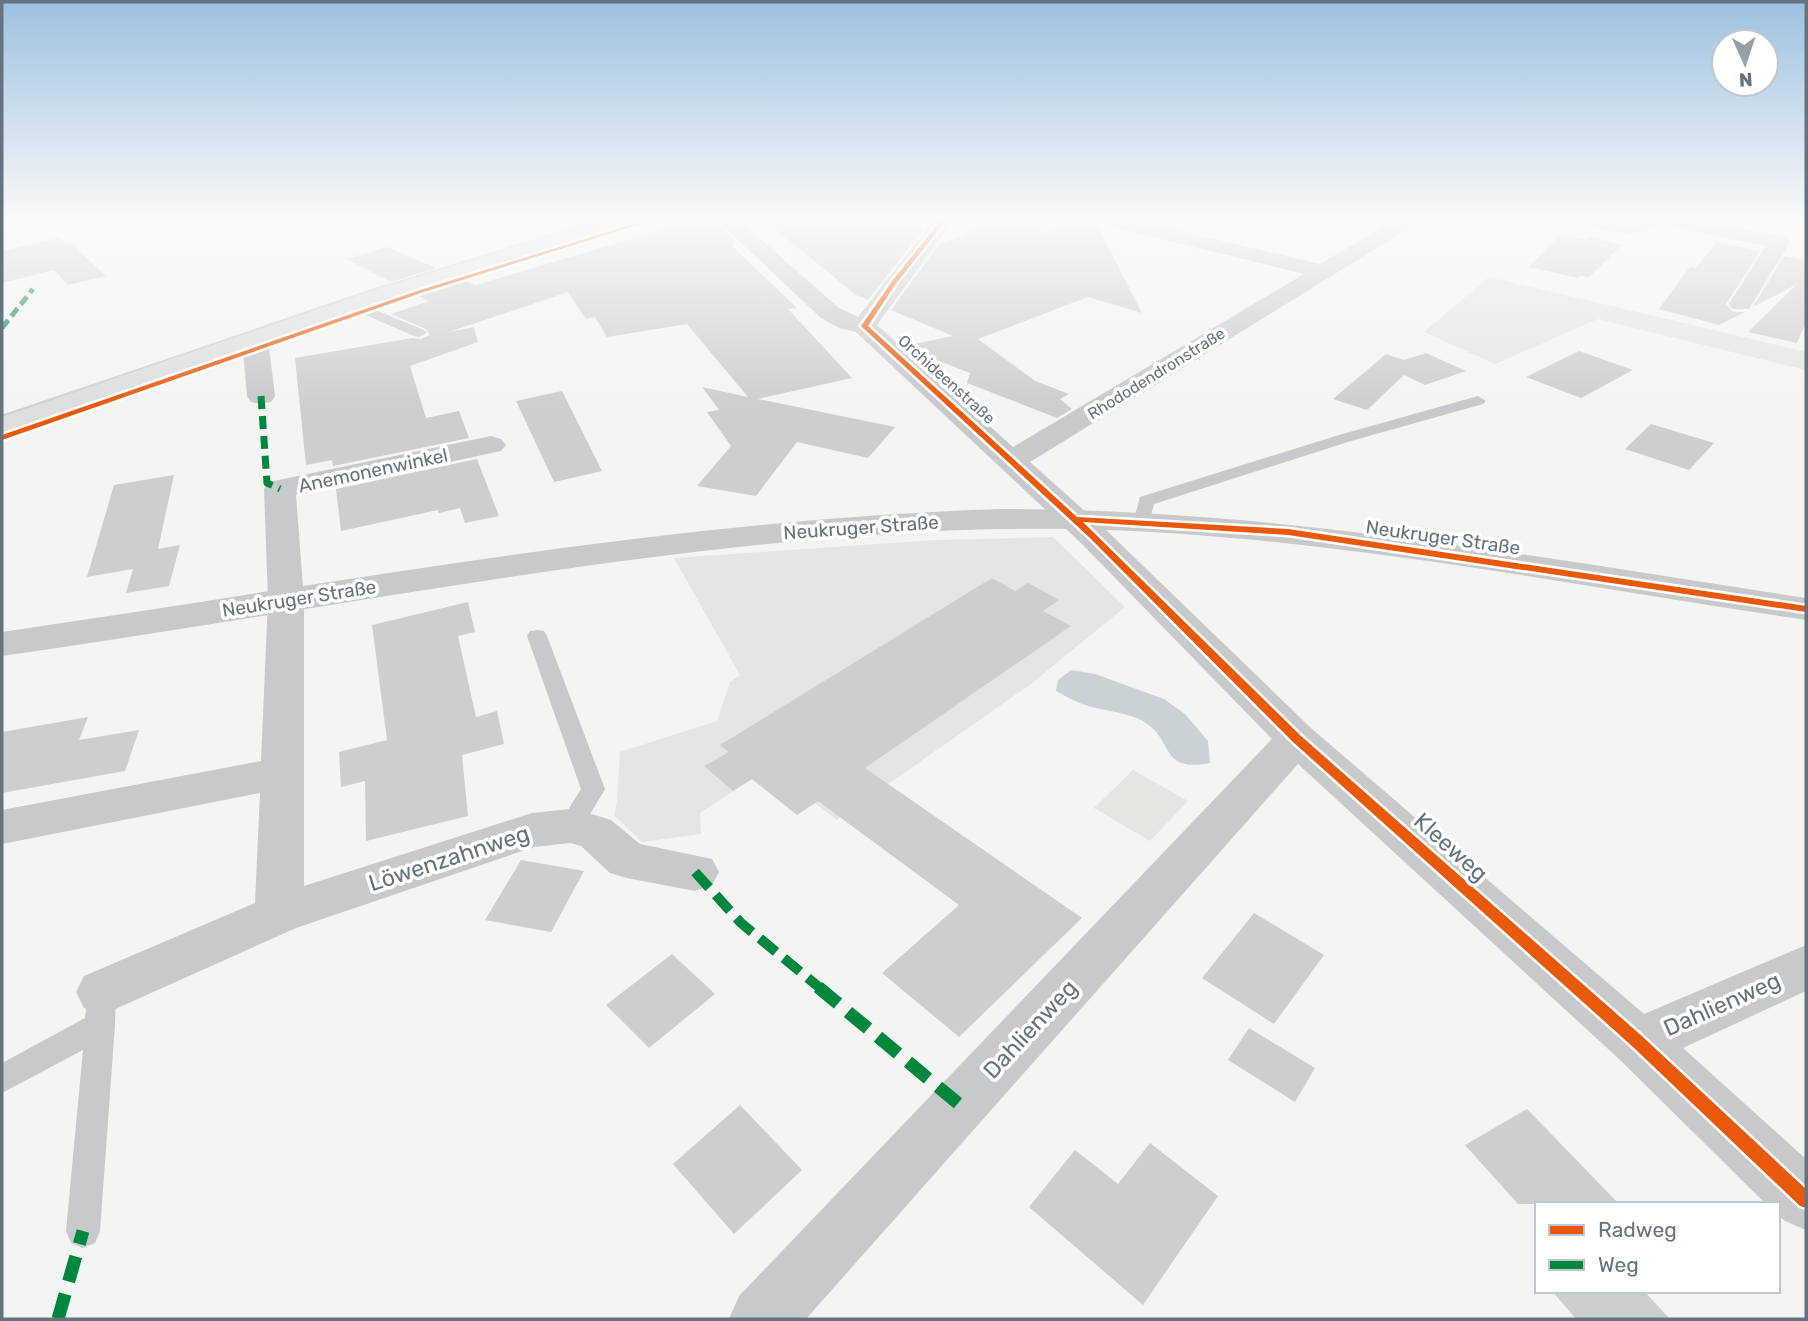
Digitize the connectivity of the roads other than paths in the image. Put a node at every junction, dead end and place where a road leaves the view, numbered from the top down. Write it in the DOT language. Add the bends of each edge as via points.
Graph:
graph roads {
  1 [pos="421,283"];
  2 [pos="796,283"];
  3 [pos="894,283"];
  4 [pos="1302,283"];
  5 [pos="1754,283"];
  6 [pos="1741,304"];
  7 [pos="354,305"];
  8 [pos="864,326"];
  9 [pos="419,333"];
  10 [pos="255,339"];
  11 [pos="261,396"];
  12 [pos="1478,401"];
  13 [pos="2,426"];
  14 [pos="491,445"];
  15 [pos="1013,460"];
  16 [pos="1073,519"];
  17 [pos="1142,523"];
  18 [pos="286,600"];
  19 [pos="1806,609"];
  20 [pos="537,636"];
  21 [pos="2,644"];
  22 [pos="1297,739"];
  23 [pos="281,773"];
  24 [pos="570,826"];
  25 [pos="2,827"];
  26 [pos="695,872"];
  27 [pos="279,914"];
  28 [pos="1806,967"];
  29 [pos="101,1008"];
  30 [pos="1638,1042"];
  31 [pos="2,1079"];
  32 [pos="1806,1200"];
  33 [pos="83,1231"];
  34 [pos="762,1319"];
  1 -- 7 [label="main road"];
  2 -- 8 [label="street" via="830,313"];
  3 -- 8 [label="street"];
  4 -- 15 [label="street, Rhododendronstraße"];
  5 -- 6 [label="street"];
  7 -- 9 [label="lane"];
  7 -- 10 [label="main road"];
  8 -- 15 [label="street, Orchideenstraße"];
  10 -- 11 [label="street"];
  10 -- 13 [label="main road"];
  12 -- 17 [label="lane" via="1146,501"];
  14 -- 18 [label="street, Anemonenwinkel" via="280,489"];
  15 -- 16 [label="street, Orchideenstraße"];
  16 -- 17 [label="street, Neukruger Straße"];
  16 -- 18 [label="street, Neukruger Straße" via="816,528 654,546"];
  16 -- 22 [label="street, Kleeweg"];
  17 -- 19 [label="street, Neukruger Straße" via="1288,532"];
  18 -- 21 [label="street, Neukruger Straße"];
  18 -- 23 [label="street"];
  20 -- 24 [label="lane" via="593,789"];
  22 -- 30 [label="street, Kleeweg"];
  22 -- 34 [label="street, Dahlienweg"];
  23 -- 25 [label="street"];
  23 -- 27 [label="street"];
  24 -- 26 [label="street, Löwenzahnweg" via="595,832 627,860"];
  24 -- 27 [label="street, Löwenzahnweg" via="532,830"];
  27 -- 29 [label="street, Löwenzahnweg"];
  28 -- 30 [label="street, Dahlienweg"];
  29 -- 31 [label="lane"];
  29 -- 33 [label="lane"];
  30 -- 32 [label="street, Kleeweg"];
}
